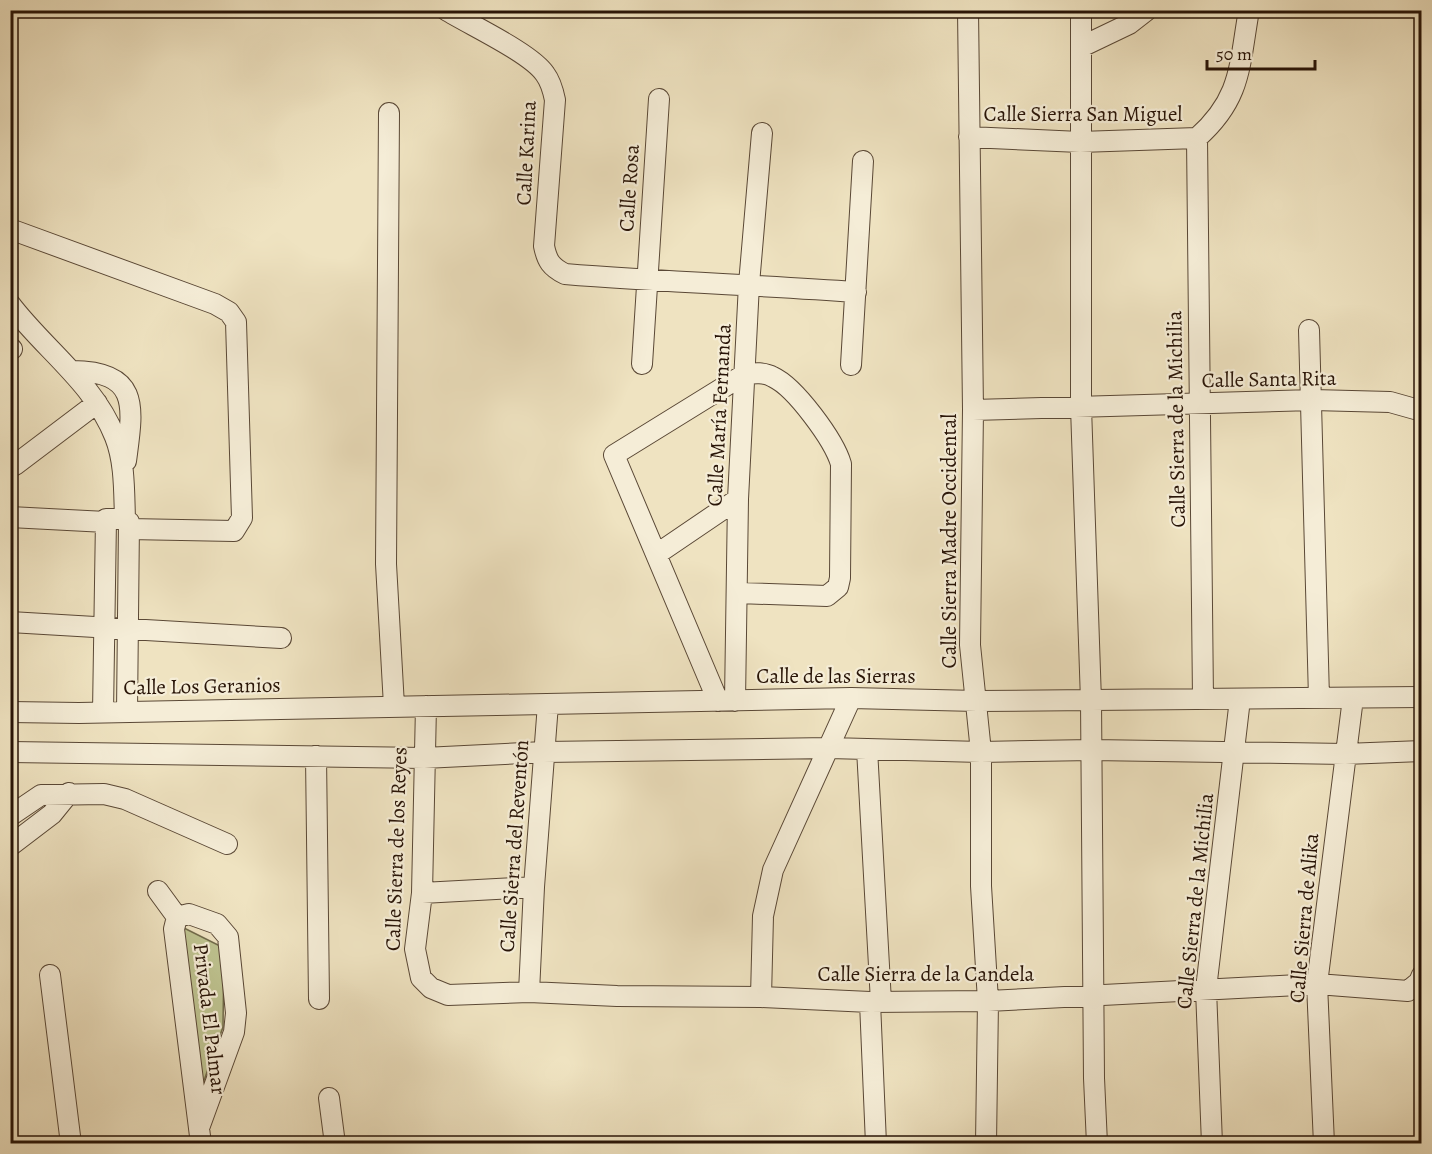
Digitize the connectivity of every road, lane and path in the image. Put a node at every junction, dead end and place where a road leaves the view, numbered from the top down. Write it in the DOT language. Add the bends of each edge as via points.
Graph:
graph roads {
  1 [pos="446,10"];
  2 [pos="968,10"];
  3 [pos="1081,10"];
  4 [pos="1147,10"];
  5 [pos="1249,10"];
  6 [pos="1081,47"];
  7 [pos="659,99"];
  8 [pos="389,113"];
  9 [pos="762,133"];
  10 [pos="969,137"];
  11 [pos="1197,138"];
  12 [pos="1080,142"];
  13 [pos="863,161"];
  14 [pos="10,229"];
  15 [pos="646,280"];
  16 [pos="749,284"];
  17 [pos="856,292"];
  18 [pos="10,304"];
  19 [pos="1309,330"];
  20 [pos="642,364"];
  21 [pos="850,365"];
  22 [pos="72,371"];
  23 [pos="745,374"];
  24 [pos="1313,400"];
  25 [pos="97,403"];
  26 [pos="1200,404"];
  27 [pos="1081,407"];
  28 [pos="973,410"];
  29 [pos="1422,411"];
  30 [pos="15,465"];
  31 [pos="123,484"];
  32 [pos="738,499"];
  33 [pos="10,517"];
  34 [pos="120,523"];
  35 [pos="657,554"];
  36 [pos="738,593"];
  37 [pos="10,622"];
  38 [pos="106,627"];
  39 [pos="130,629"];
  40 [pos="280,638"];
  41 [pos="1422,697"];
  42 [pos="851,698"];
  43 [pos="1319,698"];
  44 [pos="1353,698"];
  45 [pos="1203,699"];
  46 [pos="1240,699"];
  47 [pos="726,701"];
  48 [pos="977,701"];
  49 [pos="1091,701"];
  50 [pos="548,704"];
  51 [pos="394,706"];
  52 [pos="426,706"];
  53 [pos="10,712"];
  54 [pos="103,712"];
  55 [pos="127,712"];
  56 [pos="829,748"];
  57 [pos="867,749"];
  58 [pos="1092,750"];
  59 [pos="1234,751"];
  60 [pos="1422,751"];
  61 [pos="10,752"];
  62 [pos="544,752"];
  63 [pos="981,752"];
  64 [pos="1345,754"];
  65 [pos="316,756"];
  66 [pos="424,758"];
  67 [pos="69,793"];
  68 [pos="10,816"];
  69 [pos="227,844"];
  70 [pos="10,846"];
  71 [pos="534,887"];
  72 [pos="158,891"];
  73 [pos="422,893"];
  74 [pos="177,917"];
  75 [pos="50,975"];
  76 [pos="1420,979"];
  77 [pos="1317,984"];
  78 [pos="431,988"];
  79 [pos="1206,989"];
  80 [pos="529,992"];
  81 [pos="1093,995"];
  82 [pos="761,997"];
  83 [pos="319,999"];
  84 [pos="988,1001"];
  85 [pos="876,1002"];
  86 [pos="329,1098"];
  87 [pos="200,1136"];
  88 [pos="71,1143"];
  89 [pos="336,1143"];
  90 [pos="876,1143"];
  91 [pos="986,1143"];
  92 [pos="1097,1143"];
  93 [pos="1212,1143"];
  94 [pos="1324,1143"];
  1 -- 15 [label="street, Calle Karina" via="531,60 552,84 555,100 544,246 553,268 565,274"];
  2 -- 10 [label="street, Calle Sierra Madre Occidental"];
  3 -- 6 [label="street"];
  4 -- 6 [label="street" via="1129,24"];
  5 -- 11 [label="street" via="1235,85 1227,106"];
  6 -- 12 [label="street"];
  7 -- 15 [label="street, Calle Rosa"];
  8 -- 51 [label="street" via="386,564"];
  9 -- 16 [label="street, Calle María Fernanda"];
  10 -- 12 [label="street, Calle Sierra San Miguel"];
  10 -- 28 [label="street, Calle Sierra Madre Occidental"];
  11 -- 12 [label="street, Calle Sierra San Miguel"];
  11 -- 26 [label="street, Calle Sierra de la Michilia"];
  12 -- 27 [label="street"];
  13 -- 17 [label="street"];
  14 -- 34 [label="street" via="215,304 236,321 242,518 239,525 234,531"];
  15 -- 16 [label="street"];
  15 -- 20 [label="street, Calle Rosa"];
  16 -- 17 [label="street"];
  16 -- 23 [label="street, Calle María Fernanda"];
  17 -- 21 [label="street"];
  18 -- 22 [label="street"];
  19 -- 24 [label="street"];
  22 -- 25 [label="street"];
  22 -- 31 [label="street" via="106,376 120,383 128,393 130,412"];
  23 -- 32 [label="street, Calle María Fernanda"];
  23 -- 35 [label="street" via="607,459"];
  23 -- 36 [label="street" via="759,372 784,384 836,448 841,464 842,597"];
  24 -- 26 [label="street, Calle Santa Rita"];
  24 -- 29 [label="street, Calle Santa Rita" via="1390,402"];
  24 -- 43 [label="street"];
  25 -- 30 [label="street"];
  25 -- 31 [label="street" via="116,439"];
  26 -- 27 [label="street, Calle Santa Rita"];
  26 -- 45 [label="street, Calle Sierra de la Michilia"];
  27 -- 28 [label="street, Calle Santa Rita"];
  27 -- 49 [label="street"];
  28 -- 48 [label="street, Calle Sierra Madre Occidental" via="970,645"];
  31 -- 34 [label="street"];
  32 -- 35 [label="street"];
  32 -- 36 [label="street, Calle María Fernanda"];
  33 -- 34 [label="street"];
  34 -- 38 [label="street"];
  34 -- 39 [label="street"];
  35 -- 47 [label="street"];
  36 -- 47 [label="street, Calle María Fernanda"];
  37 -- 38 [label="street"];
  38 -- 39 [label="street"];
  38 -- 54 [label="street"];
  39 -- 40 [label="street"];
  39 -- 55 [label="street"];
  41 -- 44 [label="street, Calle de las Sierras"];
  42 -- 47 [label="street, Calle de las Sierras"];
  42 -- 48 [label="street, Calle de las Sierras"];
  42 -- 56 [label="street"];
  43 -- 44 [label="street, Calle de las Sierras"];
  43 -- 46 [label="street, Calle de las Sierras"];
  44 -- 64 [label="street, Calle Sierra de Alika"];
  45 -- 46 [label="street, Calle de las Sierras"];
  45 -- 49 [label="street, Calle de las Sierras"];
  46 -- 59 [label="street, Calle Sierra de la Michilia"];
  47 -- 50 [label="street, Calle de las Sierras"];
  48 -- 49 [label="street, Calle de las Sierras"];
  48 -- 63 [label="street, Calle Sierra Madre Occidental"];
  49 -- 58 [label="street"];
  50 -- 52 [label="street, Calle de las Sierras"];
  50 -- 62 [label="street, Calle Sierra del Reventón"];
  51 -- 52 [label="street, Calle de las Sierras"];
  51 -- 55 [label="street, Calle Los Geranios"];
  52 -- 66 [label="street, Calle Sierra de los Reyes"];
  53 -- 54 [label="street, Calle Los Geranios"];
  54 -- 55 [label="street, Calle Los Geranios"];
  56 -- 57 [label="street"];
  56 -- 62 [label="street"];
  56 -- 82 [label="street" via="773,870 766,895"];
  57 -- 63 [label="street"];
  57 -- 85 [label="street"];
  58 -- 59 [label="street"];
  58 -- 63 [label="street"];
  58 -- 81 [label="street"];
  59 -- 64 [label="street"];
  59 -- 79 [label="street, Calle Sierra de la Michilia"];
  60 -- 64 [label="street"];
  61 -- 65 [label="street"];
  62 -- 66 [label="street"];
  62 -- 71 [label="street, Calle Sierra del Reventón"];
  63 -- 84 [label="street, Calle Sierra Madre Occidental" via="981,886"];
  64 -- 77 [label="street, Calle Sierra de Alika"];
  65 -- 66 [label="street"];
  65 -- 83 [label="street"];
  66 -- 73 [label="street, Calle Sierra de los Reyes"];
  67 -- 68 [label="street" via="41,795"];
  67 -- 69 [label="street" via="90,792 125,799"];
  67 -- 70 [label="street" via="52,814"];
  71 -- 73 [label="street"];
  71 -- 80 [label="street, Calle Sierra del Reventón"];
  72 -- 74 [label="street, Privada El Palmar"];
  73 -- 78 [label="street, Calle Sierra de los Reyes" via="416,965"];
  74 -- 87 [label="street, Privada El Palmar" via="174,929"];
  74 -- 87 [label="street, Privada El Palmar" via="189,914 217,924 228,937 230,948 234,1032"];
  75 -- 88 [label="street"];
  76 -- 77 [label="street, Calle Sierra de la Candela" via="1408,991"];
  77 -- 79 [label="street, Calle Sierra de la Candela"];
  77 -- 94 [label="street, Calle Sierra de Alika"];
  78 -- 80 [label="street, Calle Sierra de la Candela" via="448,995 470,996"];
  79 -- 81 [label="street, Calle Sierra de la Candela"];
  79 -- 93 [label="street, Calle Sierra de la Michilia"];
  80 -- 82 [label="street, Calle Sierra de la Candela"];
  81 -- 84 [label="street, Calle Sierra de la Candela"];
  81 -- 92 [label="street"];
  82 -- 85 [label="street, Calle Sierra de la Candela"];
  84 -- 85 [label="street, Calle Sierra de la Candela"];
  84 -- 91 [label="street, Calle Sierra Madre Occidental"];
  85 -- 90 [label="street"];
  86 -- 89 [label="street"];
}
